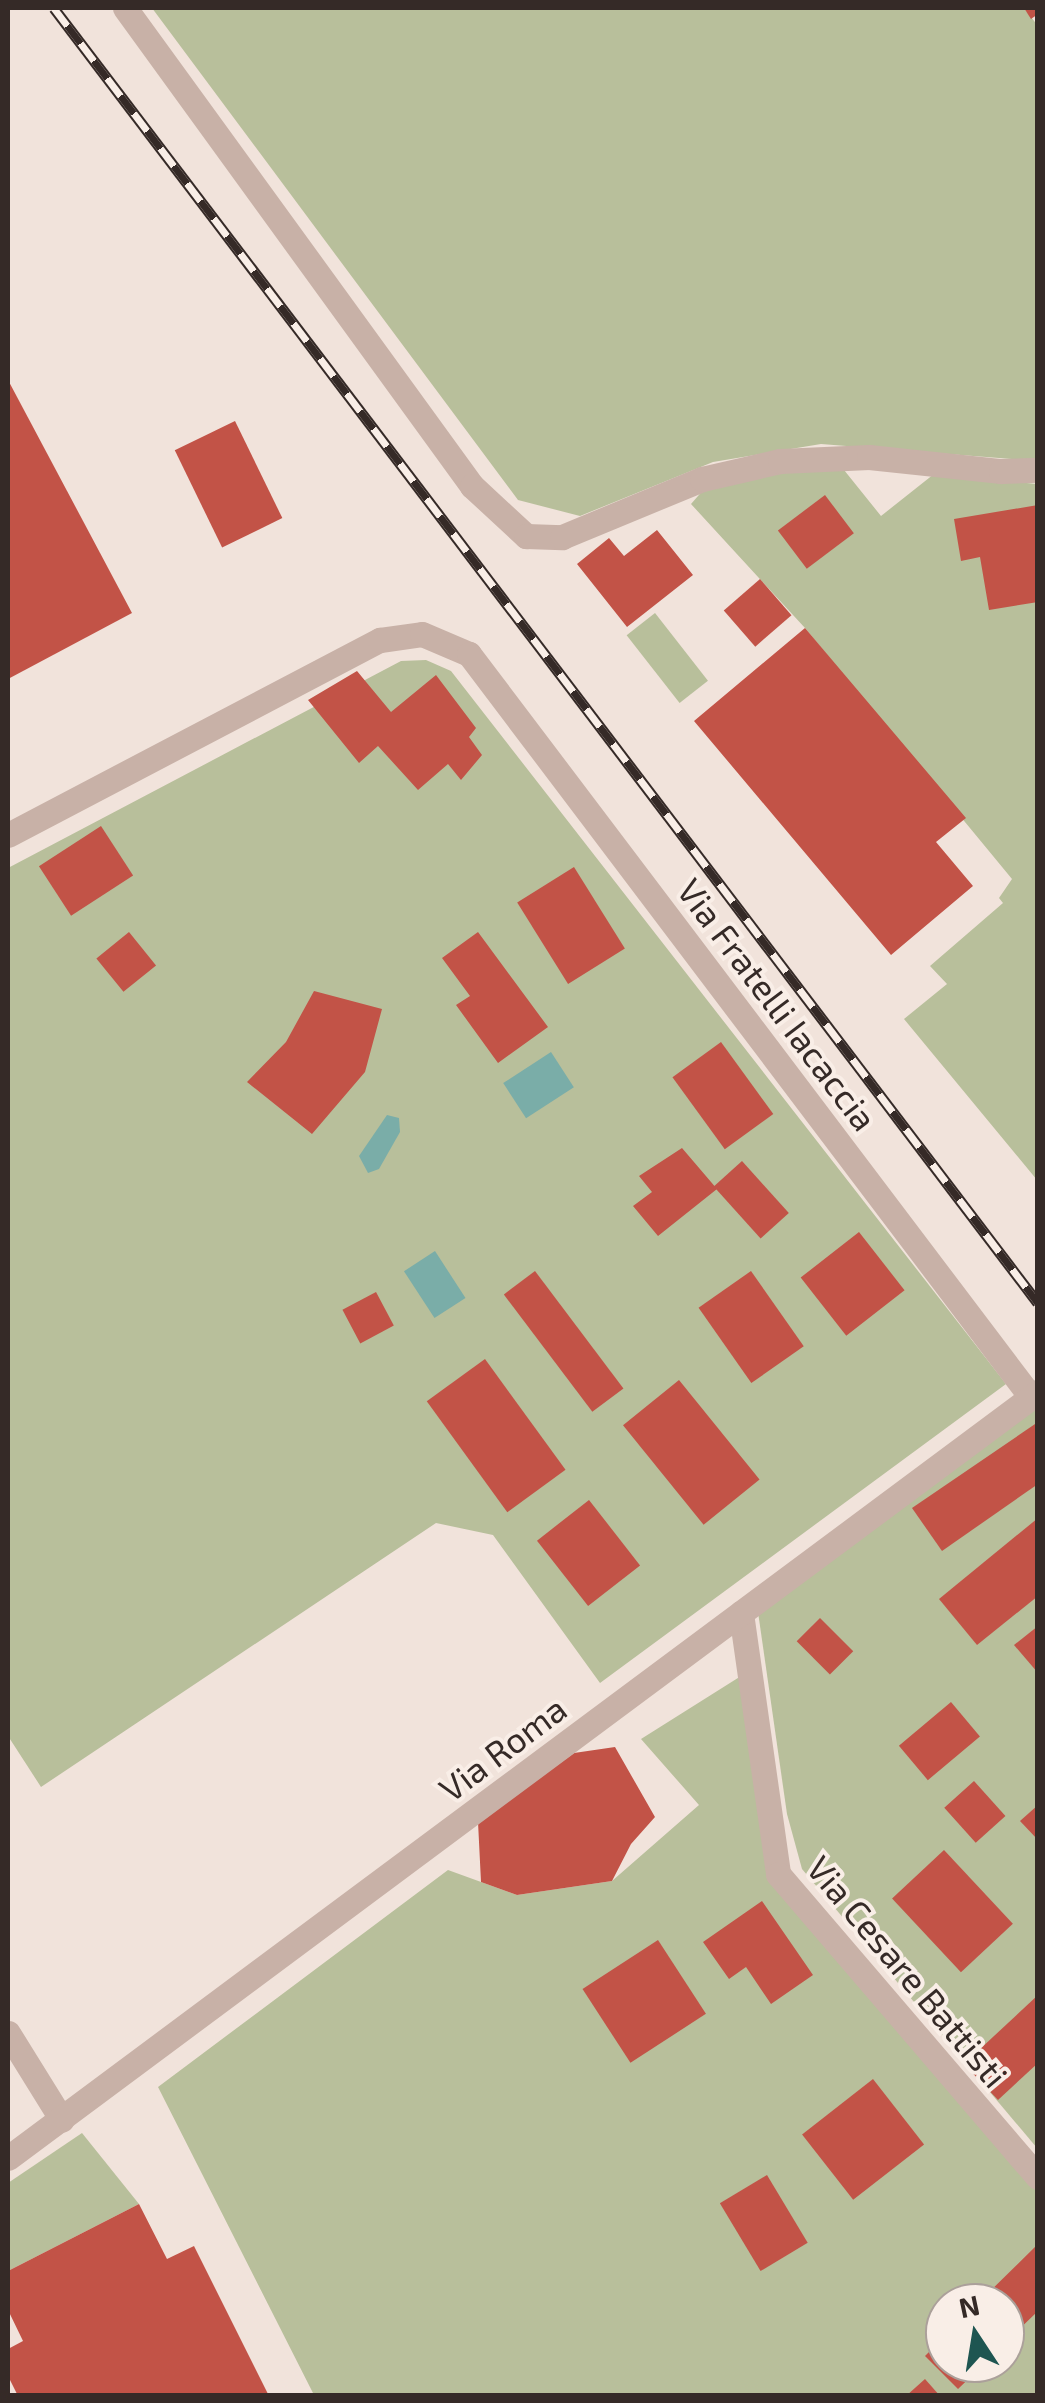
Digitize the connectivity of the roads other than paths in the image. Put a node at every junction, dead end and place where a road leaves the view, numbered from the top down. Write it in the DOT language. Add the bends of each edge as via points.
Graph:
graph roads {
  1 [pos="125,8"];
  2 [pos="1038,470"];
  3 [pos="8,835"];
  4 [pos="1034,1394"];
  5 [pos="741,1613"];
  6 [pos="8,2033"];
  7 [pos="62,2120"];
  8 [pos="8,2158"];
  9 [pos="1038,2177"];
  1 -- 2 [label="street" via="472,486 526,536 562,537 702,480 780,462 869,457"];
  3 -- 4 [label="street, Via Fratelli Iacaccia" via="380,640 422,634 469,654"];
  4 -- 5 [label="street, Via Roma"];
  5 -- 7 [label="street, Via Roma"];
  5 -- 9 [label="street, Via Cesare Battisti" via="778,1874"];
  6 -- 7 [label="street"];
  7 -- 8 [label="street, Via Roma"];
}
